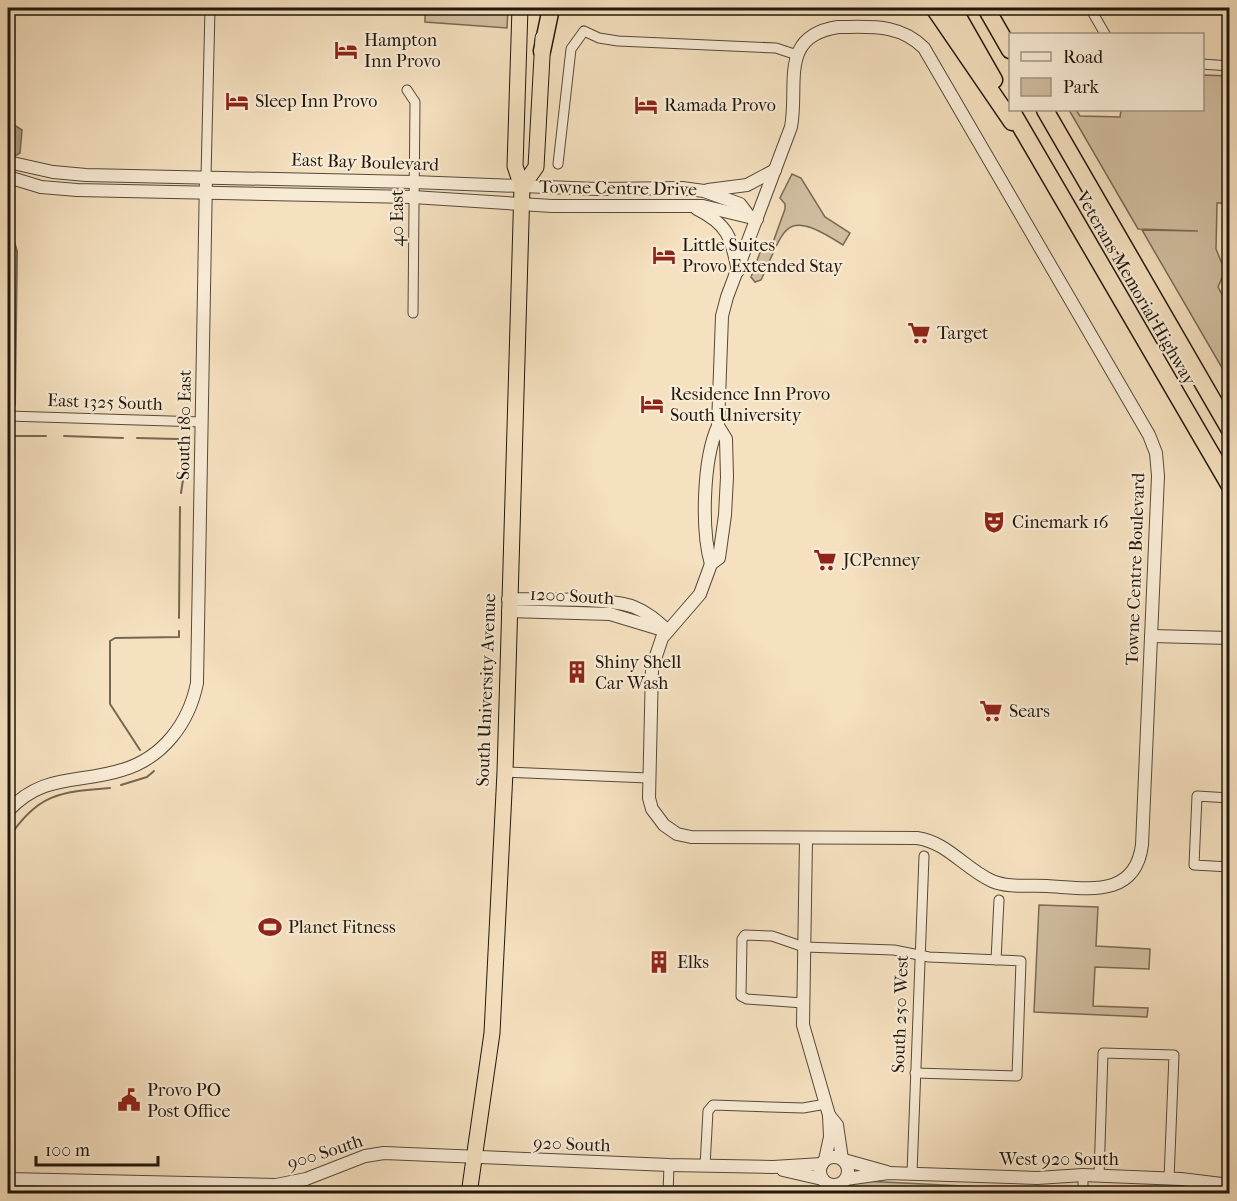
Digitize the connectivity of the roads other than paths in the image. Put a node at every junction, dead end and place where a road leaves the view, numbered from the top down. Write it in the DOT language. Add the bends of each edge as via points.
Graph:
graph roads {
  1 [pos="210,8"];
  2 [pos="520,8"];
  3 [pos="544,8"];
  4 [pos="551,8"];
  5 [pos="934,8"];
  6 [pos="952,8"];
  7 [pos="986,8"];
  8 [pos="1089,8"];
  9 [pos="1104,33"];
  10 [pos="1009,47"];
  11 [pos="542,51"];
  12 [pos="796,56"];
  13 [pos="1204,64"];
  14 [pos="1230,66"];
  15 [pos="407,90"];
  16 [pos="1009,106"];
  17 [pos="1012,111"];
  18 [pos="1046,111"];
  19 [pos="8,162"];
  20 [pos="558,164"];
  21 [pos="775,170"];
  22 [pos="8,177"];
  23 [pos="206,177"];
  24 [pos="1050,177"];
  25 [pos="413,182"];
  26 [pos="522,187"];
  27 [pos="704,191"];
  28 [pos="206,192"];
  29 [pos="413,197"];
  30 [pos="521,203"];
  31 [pos="691,206"];
  32 [pos="753,217"];
  33 [pos="738,271"];
  34 [pos="413,313"];
  35 [pos="8,416"];
  36 [pos="202,422"];
  37 [pos="718,426"];
  38 [pos="1230,430"];
  39 [pos="1230,486"];
  40 [pos="711,564"];
  41 [pos="508,605"];
  42 [pos="668,631"];
  43 [pos="1151,636"];
  44 [pos="1230,638"];
  45 [pos="505,772"];
  46 [pos="648,778"];
  47 [pos="1230,798"];
  48 [pos="8,811"];
  49 [pos="806,839"];
  50 [pos="924,856"];
  51 [pos="1230,867"];
  52 [pos="999,900"];
  53 [pos="804,947"];
  54 [pos="919,956"];
  55 [pos="996,960"];
  56 [pos="802,1002"];
  57 [pos="915,1073"];
  58 [pos="828,1109"];
  59 [pos="474,1158"];
  60 [pos="843,1160"];
  61 [pos="824,1162"];
  62 [pos="669,1165"];
  63 [pos="705,1166"];
  64 [pos="773,1167"];
  65 [pos="888,1173"];
  66 [pos="912,1173"];
  67 [pos="1083,1175"];
  68 [pos="1099,1176"];
  69 [pos="8,1179"];
  70 [pos="1169,1179"];
  71 [pos="825,1185"];
  72 [pos="843,1185"];
  73 [pos="1230,1185"];
  74 [pos="119,1188"];
  75 [pos="276,1190"];
  76 [pos="469,1194"];
  77 [pos="668,1194"];
  78 [pos="1083,1194"];
  1 -- 23 [label="street, South 180 East"];
  2 -- 26 [label="highway, South University Avenue" via="515,166"];
  3 -- 11 [label="highway, South University Avenue"];
  4 -- 11 [label="highway"];
  5 -- 24 [label="highway"];
  6 -- 16 [label="highway, Veterans Memorial Highway"];
  7 -- 10 [label="highway"];
  8 -- 9 [label="street"];
  11 -- 26 [label="highway, South University Avenue" via="536,167"];
  12 -- 20 [label="street" via="776,48 618,41 584,31 571,49"];
  12 -- 21 [label="street, Towne Centre Boulevard" via="794,112"];
  12 -- 43 [label="street, Towne Centre Boulevard" via="811,37 838,27 891,28 913,38 928,55 1156,453"];
  13 -- 14 [label="street"];
  15 -- 25 [label="street, 40 East" via="415,102"];
  17 -- 24 [label="highway, Veterans Memorial Highway"];
  18 -- 38 [label="highway, Veterans Memorial Highway"];
  19 -- 23 [label="street, East Bay Boulevard" via="86,175"];
  21 -- 27 [label="street" via="747,185"];
  21 -- 32 [label="street, Towne Centre Boulevard"];
  22 -- 28 [label="street, East Bay Boulevard" via="41,187 77,190"];
  23 -- 25 [label="street, East Bay Boulevard"];
  23 -- 28 [label="street, South 180 East"];
  24 -- 39 [label="highway, Veterans Memorial Highway"];
  25 -- 26 [label="street, East Bay Boulevard"];
  25 -- 29 [label="street, 40 East"];
  26 -- 27 [label="street, Towne Centre Drive" via="664,187"];
  26 -- 30 [label="highway, South University Avenue"];
  27 -- 32 [label="street, Towne Centre Drive" via="740,204"];
  28 -- 29 [label="street, East Bay Boulevard"];
  28 -- 36 [label="street, South 180 East"];
  29 -- 30 [label="street, East Bay Boulevard"];
  29 -- 34 [label="street, 40 East"];
  30 -- 31 [label="street, Towne Centre Drive" via="618,208"];
  30 -- 41 [label="highway, South University Avenue"];
  31 -- 32 [label="street, Towne Centre Drive"];
  31 -- 33 [label="street" via="721,223 733,246"];
  32 -- 33 [label="street, Towne Centre Boulevard"];
  33 -- 37 [label="street, Towne Centre Boulevard" via="721,325"];
  35 -- 36 [label="street, East 1325 South"];
  36 -- 48 [label="street, South 180 East" via="197,683 190,708 177,732 156,753 123,770 37,788"];
  37 -- 40 [label="street" via="710,442 708,476 707,543"];
  37 -- 40 [label="street, Towne Centre Boulevard" via="726,440 726,506 719,558"];
  40 -- 42 [label="street, Towne Centre Boulevard" via="700,594"];
  41 -- 42 [label="street, 1200 South" via="610,614"];
  41 -- 42 [label="street, 1200 South" via="611,602 647,613"];
  41 -- 45 [label="highway, South University Avenue"];
  42 -- 46 [label="street, Towne Centre Boulevard" via="652,668"];
  43 -- 44 [label="street"];
  43 -- 49 [label="street, Towne Centre Boulevard" via="1142,845 1136,867 1120,882 1095,888 1004,884 988,879 927,839"];
  45 -- 46 [label="street"];
  45 -- 59 [label="highway, South University Avenue" via="492,1033"];
  46 -- 49 [label="street, Towne Centre Boulevard" via="652,809 677,834"];
  47 -- 51 [label="street" via="1197,796 1194,865"];
  49 -- 53 [label="street"];
  50 -- 54 [label="street, South 250 West"];
  52 -- 55 [label="street"];
  53 -- 54 [label="street" via="894,950"];
  53 -- 56 [label="street"];
  53 -- 56 [label="street" via="772,936 748,934 742,939 743,998"];
  54 -- 55 [label="street"];
  54 -- 57 [label="street, South 250 West"];
  55 -- 57 [label="street" via="1021,961 1017,1076"];
  56 -- 58 [label="street" via="803,1024"];
  57 -- 66 [label="street, South 250 West"];
  58 -- 60 [label="street" via="837,1125"];
  58 -- 61 [label="street" via="830,1137"];
  58 -- 63 [label="street" via="713,1105 708,1111"];
  59 -- 62 [label="street, 920 South"];
  59 -- 75 [label="street, 900 South" via="384,1153 365,1156"];
  59 -- 76 [label="highway, South University Avenue"];
  60 -- 61 [label="street" via="831,1157"];
  60 -- 65 [label="street, West 920 South"];
  60 -- 72 [label="street" via="848,1167"];
  61 -- 64 [label="street"];
  61 -- 71 [label="street"];
  62 -- 63 [label="street"];
  62 -- 77 [label="street"];
  63 -- 64 [label="street"];
  64 -- 71 [label="street"];
  65 -- 66 [label="street, West 920 South"];
  65 -- 72 [label="street, West 920 South"];
  66 -- 67 [label="street, West 920 South" via="1037,1178"];
  67 -- 68 [label="street, West 920 South"];
  67 -- 78 [label="street"];
  68 -- 70 [label="street, West 920 South"];
  68 -- 70 [label="street" via="1103,1053 1174,1055"];
  69 -- 74 [label="street, 900 South"];
  70 -- 73 [label="street, West 920 South"];
  71 -- 72 [label="street"];
  74 -- 75 [label="street, 900 South"];
}
